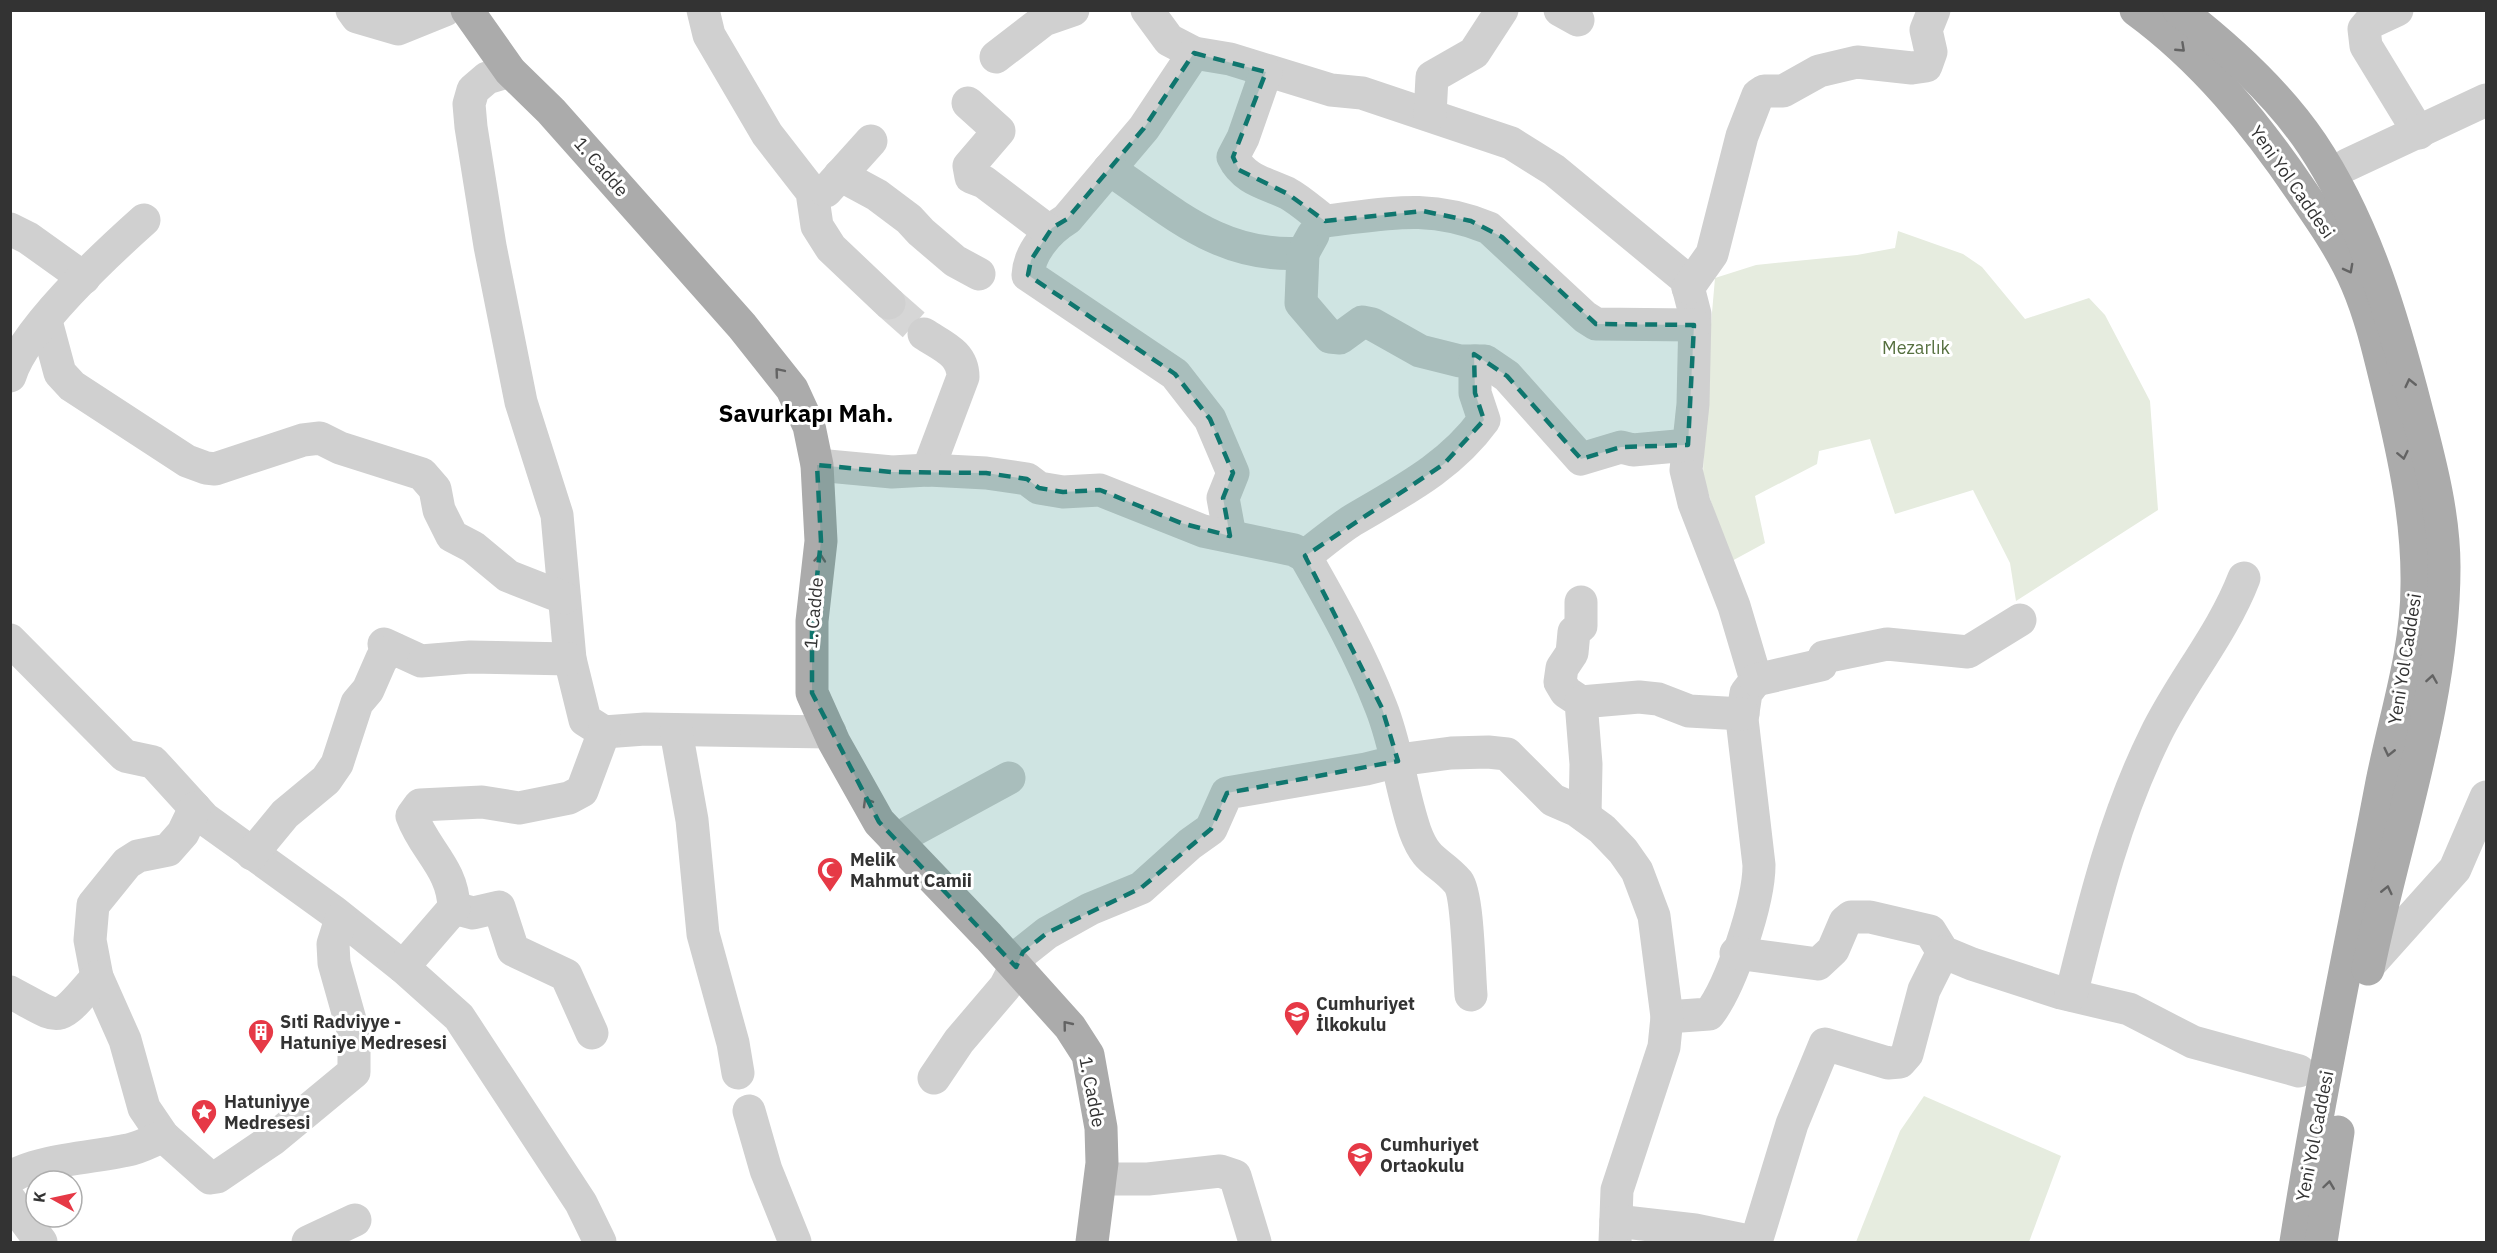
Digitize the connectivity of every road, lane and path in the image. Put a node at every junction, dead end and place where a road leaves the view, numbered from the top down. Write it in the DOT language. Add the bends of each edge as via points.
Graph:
graph roads {
  1 [pos="352,10"];
  2 [pos="446,10"];
  3 [pos="467,10"];
  4 [pos="703,10"];
  5 [pos="1073,10"];
  6 [pos="1147,10"];
  7 [pos="1502,10"];
  8 [pos="1934,10"];
  9 [pos="2136,10"];
  10 [pos="2180,10"];
  11 [pos="2397,10"];
  12 [pos="1194,53"];
  13 [pos="996,57"];
  14 [pos="510,70"];
  15 [pos="1266,72"];
  16 [pos="2487,100"];
  17 [pos="968,103"];
  18 [pos="1430,115"];
  19 [pos="2419,133"];
  20 [pos="872,141"];
  21 [pos="2348,165"];
  22 [pos="1109,169"];
  23 [pos="840,175"];
  24 [pos="814,206"];
  25 [pos="144,220"];
  26 [pos="1325,221"];
  27 [pos="10,229"];
  28 [pos="1050,232"];
  29 [pos="1303,253"];
  30 [pos="979,274"];
  31 [pos="84,278"];
  32 [pos="1688,288"];
  33 [pos="890,303"];
  34 [pos="46,321"];
  35 [pos="1695,324"];
  36 [pos="924,334"];
  37 [pos="1475,361"];
  38 [pos="10,376"];
  39 [pos="1688,445"];
  40 [pos="817,465"];
  41 [pos="928,470"];
  42 [pos="1230,536"];
  43 [pos="1305,556"];
  44 [pos="2244,578"];
  45 [pos="564,598"];
  46 [pos="1581,602"];
  47 [pos="2020,620"];
  48 [pos="10,640"];
  49 [pos="570,659"];
  50 [pos="1756,680"];
  51 [pos="1581,702"];
  52 [pos="1743,714"];
  53 [pos="675,731"];
  54 [pos="604,732"];
  55 [pos="830,732"];
  56 [pos="1398,761"];
  57 [pos="1010,778"];
  58 [pos="2487,797"];
  59 [pos="195,808"];
  60 [pos="1585,816"];
  61 [pos="895,840"];
  62 [pos="252,854"];
  63 [pos="454,908"];
  64 [pos="341,919"];
  65 [pos="1943,952"];
  66 [pos="1736,953"];
  67 [pos="2369,965"];
  68 [pos="403,967"];
  69 [pos="1016,967"];
  70 [pos="97,977"];
  71 [pos="10,992"];
  72 [pos="1472,994"];
  73 [pos="2071,995"];
  74 [pos="1667,1017"];
  75 [pos="592,1033"];
  76 [pos="736,1058"];
  77 [pos="2299,1071"];
  78 [pos="934,1078"];
  79 [pos="749,1112"];
  80 [pos="163,1136"];
  81 [pos="1101,1179"];
  82 [pos="13,1195"];
  83 [pos="355,1220"];
  84 [pos="1615,1232"];
  85 [pos="41,1242"];
  86 [pos="308,1242"];
  87 [pos="600,1242"];
  88 [pos="795,1242"];
  89 [pos="1092,1242"];
  90 [pos="1256,1242"];
  91 [pos="1754,1242"];
  92 [pos="2296,1242"];
  93 [pos="2321,1242"];
  1 -- 2 [label="street" via="357,17 398,29"];
  3 -- 14 [label="main road, 1. Cadde"];
  4 -- 24 [label="street" via="709,34 767,134 812,192"];
  5 -- 13 [label="street" via="1044,21"];
  6 -- 12 [label="street" via="1169,40"];
  7 -- 18 [label="street" via="1474,53 1432,77"];
  8 -- 32 [label="street" via="1926,30 1931,52 1926,66 1857,62 1819,71 1783,91 1764,91 1758,95 1742,136 1712,254"];
  9 -- 92 [label="main road, Yeni Yol Caddesi, one-way" via="2221,87 2273,151 2332,237 2357,284 2377,344 2405,464 2416,544 2418,588 2413,637 2383,776"];
  67 -- 10 [label="main road, Yeni Yol Caddesi, one-way" via="2429,702 2438,641 2444,567 2431,462 2404,357 2358,226 2312,144 2295,123 2226,46"];
  11 -- 19 [label="street" via="2369,22 2364,29 2366,46"];
  12 -- 15 [label="street" via="1230,59"];
  12 -- 22 [label="street" via="1144,128"];
  40 -- 14 [label="main road, 1. Cadde, one-way" via="809,426 792,389 742,326"];
  14 -- 45 [label="street" via="487,78 473,90 471,127 520,402 557,515"];
  15 -- 18 [label="street" via="1331,90 1362,93"];
  15 -- 26 [label="street" via="1233,157 1239,170 1288,194"];
  16 -- 19 [label="street"];
  17 -- 28 [label="street" via="999,131 969,166 971,177 984,182"];
  18 -- 32 [label="street" via="1511,143 1554,170 1666,260 1686,279"];
  19 -- 21 [label="street"];
  20 -- 23 [label="street"];
  22 -- 28 [label="street" via="1067,219"];
  22 -- 29 [label="street" via="1204,234 1246,251"];
  23 -- 24 [label="street"];
  23 -- 30 [label="street" via="877,195 956,261"];
  24 -- 33 [label="street" via="817,226 831,248"];
  25 -- 31 [label="street"];
  26 -- 29 [label="street" via="1315,230"];
  26 -- 35 [label="street" via="1423,211 1472,220 1502,237 1596,324"];
  27 -- 31 [label="street"];
  28 -- 42 [label="street" via="1031,260 1028,275 1175,374 1210,419 1233,473 1223,498"];
  29 -- 37 [label="street" via="1301,303 1330,337 1340,338 1362,322 1420,351"];
  31 -- 34 [label="street"];
  32 -- 35 [label="street"];
  34 -- 38 [label="street" via="24,349"];
  34 -- 45 [label="street" via="60,373 72,386 187,461 215,469 320,438 422,474 435,489 439,510 452,536 473,547 508,576"];
  35 -- 39 [label="street"];
  36 -- 41 [label="street" via="959,357 963,366 963,377"];
  37 -- 39 [label="street" via="1485,361 1507,376 1581,459 1622,447 1633,450"];
  37 -- 43 [label="street" via="1475,393 1484,420 1473,435 1444,464 1352,521"];
  39 -- 50 [label="street" via="1686,470 1694,503 1734,606"];
  40 -- 41 [label="street" via="892,472"];
  55 -- 40 [label="main road, 1. Cadde, one-way" via="811,684 812,621 821,541"];
  41 -- 42 [label="street" via="1027,479 1039,488 1063,492 1100,490 1181,523"];
  42 -- 43 [label="street"];
  43 -- 56 [label="street" via="1382,708"];
  44 -- 73 [label="street" via="2232,608 2173,702 2124,808 2104,863"];
  45 -- 49 [label="street"];
  46 -- 51 [label="street" via="1581,626 1574,632 1572,653 1562,668 1560,682 1566,692"];
  47 -- 50 [label="street" via="1968,652 1887,644 1824,657 1821,665"];
  48 -- 59 [label="street" via="125,756 153,762"];
  49 -- 54 [label="street" via="585,720"];
  49 -- 62 [label="street" via="421,660 389,647 368,690 357,703 337,764 327,780 285,814"];
  50 -- 52 [label="street" via="1746,693"];
  51 -- 52 [label="street" via="1639,697 1658,699 1689,711"];
  51 -- 60 [label="street"];
  52 -- 66 [label="street" via="1759,886"];
  53 -- 54 [label="street"];
  53 -- 55 [label="street"];
  53 -- 76 [label="street" via="692,820 704,934"];
  54 -- 63 [label="street" via="582,791 569,798 519,808 482,802 420,805 412,816 420,838 449,877"];
  61 -- 55 [label="main road, 1. Cadde, one-way" via="879,822"];
  56 -- 60 [label="street" via="1451,753 1507,754 1553,800"];
  56 -- 69 [label="street" via="1227,793 1211,829 1141,888 1090,909 1047,933 1023,952"];
  56 -- 72 [label="street" via="1404,798 1428,858 1459,884 1468,915 1466,938"];
  57 -- 61 [label="street"];
  58 -- 67 [label="street" via="2455,869"];
  59 -- 62 [label="street"];
  59 -- 70 [label="street" via="183,834 168,850 138,856 127,863 93,905 90,940"];
  60 -- 74 [label="street" via="1616,844 1637,872 1654,916"];
  61 -- 69 [label="main road, 1. Cadde"];
  62 -- 64 [label="street"];
  63 -- 68 [label="street"];
  63 -- 75 [label="street" via="473,913 499,907 513,950 566,975"];
  64 -- 68 [label="street"];
  64 -- 80 [label="street" via="333,944 334,963 354,1034 354,1072 273,1139 217,1177 210,1178"];
  65 -- 66 [label="street" via="1930,931 1870,917 1851,917 1833,950 1818,964"];
  65 -- 73 [label="street"];
  65 -- 91 [label="street" via="1924,990 1907,1054 1900,1062 1888,1063 1825,1044 1792,1124"];
  66 -- 74 [label="street" via="1722,998 1708,1014"];
  93 -- 67 [label="main road, Yeni Yol Caddesi, one-way"];
  68 -- 87 [label="street" via="459,1017 581,1203"];
  69 -- 78 [label="street" via="1005,987 959,1041"];
  81 -- 69 [label="main road, 1. Cadde, one-way" via="1101,1128 1088,1055 1070,1027"];
  70 -- 71 [label="street" via="75,1004 60,1014 49,1015"];
  70 -- 80 [label="street" via="125,1040 144,1108"];
  73 -- 77 [label="street" via="2129,1009 2193,1042"];
  74 -- 84 [label="street" via="1664,1047 1617,1190"];
  79 -- 88 [label="street" via="766,1170"];
  80 -- 82 [label="street" via="134,1149 17,1173"];
  81 -- 89 [label="main road, 1. Cadde"];
  81 -- 90 [label="street" via="1148,1179 1220,1171 1235,1176"];
  82 -- 85 [label="street"];
  83 -- 86 [label="street"];
  84 -- 91 [label="street" via="1695,1230"];
}
